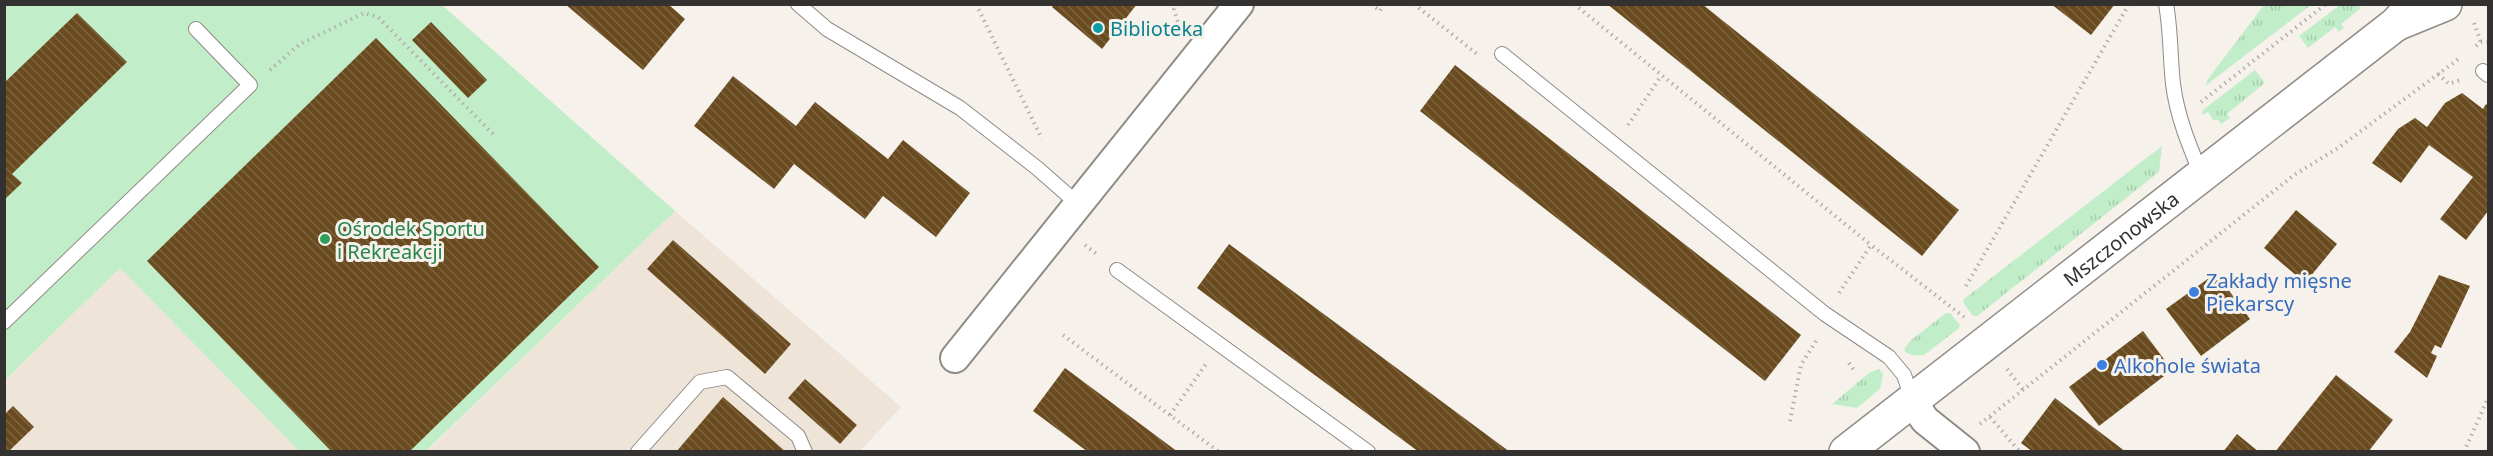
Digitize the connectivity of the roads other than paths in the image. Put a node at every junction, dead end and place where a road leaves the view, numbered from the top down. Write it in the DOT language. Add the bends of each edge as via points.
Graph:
graph roads {
  1 [pos="798,4"];
  2 [pos="1239,4"];
  3 [pos="2166,4"];
  4 [pos="2445,4"];
  5 [pos="2405,14"];
  6 [pos="196,29"];
  7 [pos="1502,54"];
  8 [pos="2200,174"];
  9 [pos="1067,207"];
  10 [pos="1117,270"];
  11 [pos="4,322"];
  12 [pos="955,358"];
  13 [pos="1912,400"];
  14 [pos="638,452"];
  15 [pos="805,452"];
  16 [pos="1368,452"];
  17 [pos="1846,452"];
  18 [pos="1965,452"];
  1 -- 9 [label="lane" via="827,29 960,108"];
  2 -- 9 [label="street"];
  3 -- 8 [label="lane" via="2180,120"];
  4 -- 5 [label="street, Mszczonowska"];
  5 -- 8 [label="street, Mszczonowska"];
  6 -- 11 [label="lane" via="250,85"];
  7 -- 13 [label="lane" via="1825,314 1889,357 1904,375"];
  8 -- 13 [label="street, Mszczonowska"];
  9 -- 12 [label="street"];
  10 -- 16 [label="lane"];
  13 -- 17 [label="street, Mszczonowska"];
  13 -- 18 [label="street" via="1925,420"];
  14 -- 15 [label="lane" via="700,382 727,377 798,436"];
}
